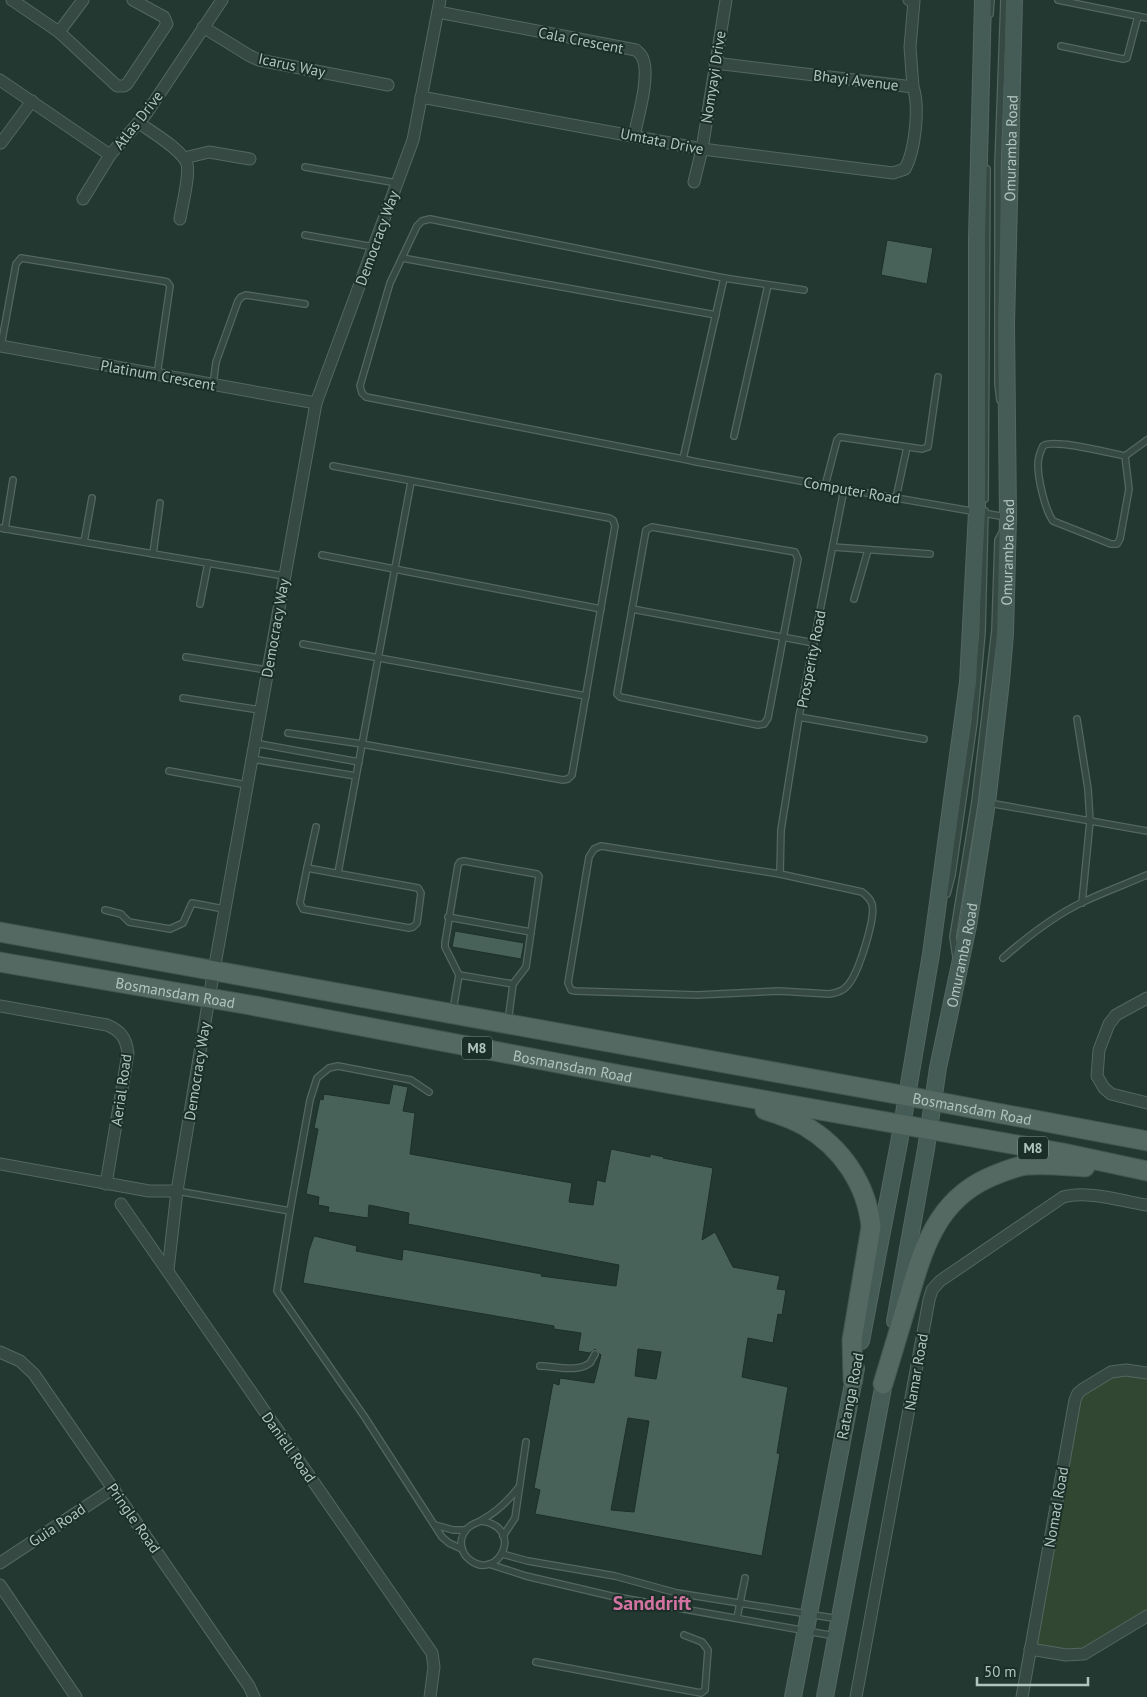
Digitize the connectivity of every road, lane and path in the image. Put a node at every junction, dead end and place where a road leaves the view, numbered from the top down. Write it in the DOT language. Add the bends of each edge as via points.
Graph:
graph roads {
  1 [pos="12,0"];
  2 [pos="83,0"];
  3 [pos="133,0"];
  4 [pos="222,0"];
  5 [pos="440,0"];
  6 [pos="726,0"];
  7 [pos="909,0"];
  8 [pos="914,0"];
  9 [pos="983,0"];
  10 [pos="992,0"];
  11 [pos="1004,0"];
  12 [pos="1014,0"];
  13 [pos="1058,0"];
  14 [pos="438,12"];
  15 [pos="1138,16"];
  16 [pos="990,18"];
  17 [pos="1147,18"];
  18 [pos="203,26"];
  19 [pos="989,27"];
  20 [pos="59,32"];
  21 [pos="1061,46"];
  22 [pos="715,63"];
  23 [pos="0,80"];
  24 [pos="388,85"];
  25 [pos="913,87"];
  26 [pos="421,97"];
  27 [pos="32,101"];
  28 [pos="987,114"];
  29 [pos="139,123"];
  30 [pos="634,136"];
  31 [pos="1,143"];
  32 [pos="702,150"];
  33 [pos="110,155"];
  34 [pos="184,158"];
  35 [pos="250,159"];
  36 [pos="987,164"];
  37 [pos="305,167"];
  38 [pos="905,169"];
  39 [pos="694,182"];
  40 [pos="397,184"];
  41 [pos="83,199"];
  42 [pos="180,219"];
  43 [pos="306,235"];
  44 [pos="374,247"];
  45 [pos="402,258"];
  46 [pos="724,278"];
  47 [pos="768,285"];
  48 [pos="804,290"];
  49 [pos="305,304"];
  50 [pos="716,314"];
  51 [pos="1,346"];
  52 [pos="158,375"];
  53 [pos="938,377"];
  54 [pos="212,384"];
  55 [pos="316,403"];
  56 [pos="1007,414"];
  57 [pos="734,436"];
  58 [pos="1147,440"];
  59 [pos="907,447"];
  60 [pos="1125,456"];
  61 [pos="683,459"];
  62 [pos="333,466"];
  63 [pos="13,480"];
  64 [pos="411,482"];
  65 [pos="825,486"];
  66 [pos="844,489"];
  67 [pos="92,498"];
  68 [pos="896,498"];
  69 [pos="160,503"];
  70 [pos="981,512"];
  71 [pos="1008,521"];
  72 [pos="3,529"];
  73 [pos="84,542"];
  74 [pos="832,547"];
  75 [pos="868,550"];
  76 [pos="153,554"];
  77 [pos="930,554"];
  78 [pos="322,555"];
  79 [pos="208,563"];
  80 [pos="395,569"];
  81 [pos="284,576"];
  82 [pos="854,599"];
  83 [pos="200,604"];
  84 [pos="601,609"];
  85 [pos="632,610"];
  86 [pos="783,637"];
  87 [pos="814,643"];
  88 [pos="303,644"];
  89 [pos="186,656"];
  90 [pos="378,659"];
  91 [pos="267,670"];
  92 [pos="586,696"];
  93 [pos="183,698"];
  94 [pos="260,710"];
  95 [pos="800,717"];
  96 [pos="1078,719"];
  97 [pos="288,733"];
  98 [pos="924,739"];
  99 [pos="254,743"];
  100 [pos="362,744"];
  101 [pos="252,758"];
  102 [pos="359,762"];
  103 [pos="169,771"];
  104 [pos="356,776"];
  105 [pos="247,785"];
  106 [pos="987,803"];
  107 [pos="1090,821"];
  108 [pos="316,827"];
  109 [pos="1147,831"];
  110 [pos="307,868"];
  111 [pos="338,873"];
  112 [pos="780,874"];
  113 [pos="1147,875"];
  114 [pos="1082,903"];
  115 [pos="224,909"];
  116 [pos="105,910"];
  117 [pos="448,917"];
  118 [pos="0,932"];
  119 [pos="531,932"];
  120 [pos="1003,958"];
  121 [pos="0,962"];
  122 [pos="959,966"];
  123 [pos="213,970"];
  124 [pos="459,975"];
  125 [pos="513,984"];
  126 [pos="209,998"];
  127 [pos="1147,998"];
  128 [pos="0,1006"];
  129 [pos="453,1015"];
  130 [pos="508,1024"];
  131 [pos="710,1091"];
  132 [pos="429,1092"];
  133 [pos="907,1096"];
  134 [pos="934,1101"];
  135 [pos="1147,1103"];
  136 [pos="902,1125"];
  137 [pos="929,1130"];
  138 [pos="1147,1141"];
  139 [pos="0,1164"];
  140 [pos="1142,1170"];
  141 [pos="106,1184"];
  142 [pos="177,1191"];
  143 [pos="121,1204"];
  144 [pos="1147,1205"];
  145 [pos="290,1211"];
  146 [pos="168,1270"];
  147 [pos="0,1352"];
  148 [pos="595,1354"];
  149 [pos="540,1366"];
  150 [pos="1147,1373"];
  151 [pos="853,1380"];
  152 [pos="883,1384"];
  153 [pos="526,1442"];
  154 [pos="519,1487"];
  155 [pos="114,1488"];
  156 [pos="481,1521"];
  157 [pos="435,1525"];
  158 [pos="465,1530"];
  159 [pos="503,1536"];
  160 [pos="462,1549"];
  161 [pos="502,1554"];
  162 [pos="0,1563"];
  163 [pos="489,1564"];
  164 [pos="745,1578"];
  165 [pos="0,1585"];
  166 [pos="740,1604"];
  167 [pos="808,1615"];
  168 [pos="1147,1616"];
  169 [pos="737,1618"];
  170 [pos="840,1619"];
  171 [pos="805,1631"];
  172 [pos="684,1635"];
  173 [pos="837,1636"];
  174 [pos="1030,1649"];
  175 [pos="536,1662"];
  176 [pos="76,1697"];
  177 [pos="254,1697"];
  178 [pos="430,1697"];
  179 [pos="793,1697"];
  180 [pos="825,1697"];
  181 [pos="856,1697"];
  182 [pos="1022,1697"];
  1 -- 20 [label="street"];
  2 -- 20 [label="street"];
  3 -- 20 [label="street" via="164,17 167,24 124,86 117,86"];
  4 -- 18 [label="street, Atlas Drive"];
  5 -- 14 [label="street, Democracy Way"];
  6 -- 22 [label="street, Nomyayi Drive"];
  7 -- 8 [label="street"];
  8 -- 25 [label="street" via="910,48"];
  9 -- 70 [label="main road, Omuramba Road" via="977,238"];
  10 -- 16 [label="lane"];
  11 -- 56 [label="lane" via="998,165 998,384"];
  12 -- 56 [label="main road, Omuramba Road" via="1006,315"];
  13 -- 15 [label="lane"];
  14 -- 26 [label="street, Democracy Way"];
  14 -- 30 [label="street, Cala Crescent" via="636,50 645,67 644,94"];
  15 -- 17 [label="lane"];
  15 -- 21 [label="lane" via="1127,58"];
  18 -- 24 [label="street, Icarus Way" via="259,60"];
  18 -- 29 [label="street, Atlas Drive"];
  19 -- 28 [label="lane"];
  22 -- 25 [label="street, Bhayi Avenue"];
  22 -- 32 [label="street, Nomyayi Drive"];
  23 -- 27 [label="street, Atlas Drive"];
  25 -- 38 [label="street, Bhayi Avenue" via="916,116"];
  26 -- 30 [label="street, Umtata Drive"];
  26 -- 40 [label="street, Democracy Way" via="413,140"];
  27 -- 31 [label="street"];
  27 -- 33 [label="street, Atlas Drive"];
  29 -- 33 [label="street, Atlas Drive"];
  29 -- 34 [label="street"];
  30 -- 32 [label="street, Umtata Drive"];
  32 -- 38 [label="street, Umtata Drive" via="893,173"];
  32 -- 39 [label="street, Nomyayi Drive"];
  33 -- 41 [label="street"];
  34 -- 35 [label="street" via="209,152"];
  34 -- 42 [label="street" via="187,171"];
  36 -- 70 [label="lane"];
  37 -- 40 [label="lane"];
  40 -- 44 [label="street, Democracy Way"];
  43 -- 44 [label="lane"];
  44 -- 55 [label="street, Democracy Way"];
  45 -- 46 [label="lane" via="417,226 430,219"];
  45 -- 50 [label="lane"];
  45 -- 61 [label="lane, Computer Road" via="390,282 360,386 366,397"];
  46 -- 47 [label="lane"];
  46 -- 50 [label="lane"];
  47 -- 48 [label="lane"];
  47 -- 57 [label="lane"];
  49 -- 54 [label="lane" via="241,296 216,362"];
  50 -- 61 [label="lane"];
  51 -- 52 [label="street, Platinum Crescent"];
  51 -- 52 [label="lane" via="16,264 22,258 164,281 170,286"];
  52 -- 54 [label="street, Platinum Crescent"];
  53 -- 59 [label="lane" via="928,447"];
  54 -- 55 [label="street, Platinum Crescent"];
  55 -- 81 [label="street, Democracy Way"];
  56 -- 71 [label="main road, Omuramba Road"];
  58 -- 60 [label="lane"];
  59 -- 65 [label="lane" via="840,438"];
  59 -- 68 [label="lane"];
  60 -- 60 [label="lane" via="1051,442 1043,446 1039,475 1053,522 1117,544 1129,489"];
  61 -- 65 [label="lane, Computer Road"];
  62 -- 64 [label="lane"];
  63 -- 72 [label="lane"];
  64 -- 80 [label="lane"];
  64 -- 84 [label="lane" via="613,520 615,526"];
  65 -- 66 [label="lane, Computer Road"];
  66 -- 68 [label="lane, Computer Road"];
  66 -- 74 [label="lane, Prosperity Road"];
  67 -- 73 [label="lane"];
  68 -- 70 [label="lane, Computer Road"];
  69 -- 76 [label="lane"];
  70 -- 71 [label="lane, Computer Road"];
  70 -- 133 [label="main road, Omuramba Road" via="968,682 931,954"];
  71 -- 106 [label="main road, Omuramba Road" via="1002,681"];
  71 -- 122 [label="lane" via="998,540 995,630 975,802 953,937"];
  72 -- 73 [label="lane"];
  73 -- 76 [label="lane"];
  74 -- 75 [label="lane"];
  74 -- 87 [label="lane, Prosperity Road"];
  75 -- 77 [label="lane"];
  75 -- 82 [label="lane"];
  76 -- 79 [label="lane"];
  78 -- 80 [label="lane"];
  79 -- 81 [label="lane"];
  79 -- 83 [label="lane"];
  80 -- 84 [label="lane"];
  80 -- 90 [label="lane"];
  81 -- 91 [label="street, Democracy Way"];
  84 -- 92 [label="lane"];
  85 -- 86 [label="lane"];
  85 -- 86 [label="lane" via="646,530 650,527 795,552 798,559"];
  85 -- 86 [label="lane" via="617,690 619,696 758,725 766,723 768,718"];
  86 -- 87 [label="lane"];
  87 -- 95 [label="lane, Prosperity Road"];
  88 -- 90 [label="lane"];
  89 -- 91 [label="lane"];
  90 -- 92 [label="lane"];
  90 -- 100 [label="lane"];
  91 -- 94 [label="street, Democracy Way"];
  92 -- 100 [label="lane" via="572,775 568,779"];
  93 -- 94 [label="lane"];
  94 -- 99 [label="street, Democracy Way"];
  95 -- 98 [label="lane"];
  95 -- 112 [label="lane, Prosperity Road" via="781,830"];
  96 -- 107 [label="lane"];
  97 -- 100 [label="lane"];
  99 -- 101 [label="street, Democracy Way"];
  99 -- 102 [label="lane"];
  100 -- 102 [label="lane"];
  101 -- 104 [label="lane"];
  101 -- 105 [label="street, Democracy Way"];
  102 -- 104 [label="lane"];
  103 -- 105 [label="lane"];
  104 -- 111 [label="lane"];
  105 -- 115 [label="street, Democracy Way"];
  106 -- 107 [label="lane"];
  106 -- 122 [label="main road, Omuramba Road"];
  107 -- 109 [label="lane"];
  107 -- 114 [label="lane"];
  108 -- 110 [label="lane"];
  110 -- 111 [label="lane"];
  110 -- 111 [label="lane" via="300,903 303,908 409,928 417,923 421,893 418,888"];
  112 -- 112 [label="lane" via="862,892 871,902 872,914 864,951 854,976 840,992 818,995 779,991 697,994 575,991 568,988 589,857 594,849 607,846"];
  113 -- 114 [label="lane"];
  114 -- 120 [label="lane" via="1026,937"];
  115 -- 116 [label="lane" via="192,903 183,923 170,930 129,922 121,914"];
  115 -- 123 [label="street, Democracy Way"];
  117 -- 119 [label="lane"];
  117 -- 119 [label="lane" via="458,865 462,861 536,873 539,876"];
  117 -- 124 [label="lane" via="445,948"];
  118 -- 123 [label="main road, Bosmansdam Road / M8"];
  119 -- 125 [label="lane" via="526,968"];
  121 -- 126 [label="main road, Bosmansdam Road / M8"];
  122 -- 134 [label="main road, Omuramba Road"];
  123 -- 126 [label="street, Democracy Way"];
  123 -- 129 [label="main road, Bosmansdam Road / M8"];
  124 -- 125 [label="lane"];
  124 -- 129 [label="lane"];
  125 -- 130 [label="lane"];
  126 -- 131 [label="main road, Bosmansdam Road / M8"];
  126 -- 142 [label="street, Democracy Way"];
  127 -- 135 [label="street" via="1116,1015 1108,1024 1097,1076 1111,1094"];
  128 -- 141 [label="street, Aerial Road" via="107,1025 122,1034 128,1053"];
  129 -- 130 [label="main road, Bosmansdam Road / M8"];
  130 -- 133 [label="main road, Bosmansdam Road / M8"];
  131 -- 136 [label="main road, Bosmansdam Road / M8"];
  131 -- 151 [label="main road" via="804,1125 823,1138 855,1174 870,1214 871,1227 853,1333"];
  132 -- 145 [label="lane" via="411,1080 338,1066 329,1068 317,1078"];
  133 -- 134 [label="main road, Bosmansdam Road / M8"];
  133 -- 136 [label="main road, Ratanga Road"];
  134 -- 137 [label="main road, Ratanga Road"];
  134 -- 138 [label="main road, Bosmansdam Road / M8"];
  136 -- 137 [label="main road, Bosmansdam Road / M8"];
  136 -- 151 [label="main road, Ratanga Road"];
  137 -- 140 [label="main road, Bosmansdam Road / M8"];
  137 -- 152 [label="main road, Ratanga Road"];
  139 -- 141 [label="street"];
  140 -- 152 [label="main road" via="1021,1166 977,1183 961,1194 941,1217 920,1258"];
  141 -- 142 [label="street" via="149,1191"];
  142 -- 145 [label="lane"];
  142 -- 146 [label="street, Democracy Way"];
  143 -- 146 [label="street, Daniell Road"];
  144 -- 181 [label="street, Namar Road" via="1084,1195 1063,1197 940,1281 932,1290"];
  145 -- 157 [label="lane" via="277,1291"];
  146 -- 178 [label="street, Daniell Road" via="432,1653 434,1667"];
  147 -- 155 [label="street, Pringle Road" via="20,1361 34,1374"];
  148 -- 149 [label="lane" via="590,1363 581,1368"];
  150 -- 174 [label="street, Nomad Road" via="1117,1370 1078,1393"];
  151 -- 167 [label="main road, Ratanga Road"];
  152 -- 170 [label="main road, Ratanga Road"];
  153 -- 154 [label="lane"];
  154 -- 156 [label="lane" via="509,1500"];
  154 -- 159 [label="lane" via="515,1518"];
  155 -- 162 [label="street, Guia Road"];
  155 -- 177 [label="street, Pringle Road"];
  156 -- 158 [label="lane"];
  156 -- 159 [label="lane" via="499,1527"];
  157 -- 158 [label="lane"];
  157 -- 160 [label="lane" via="442,1537"];
  158 -- 160 [label="lane"];
  159 -- 161 [label="lane" via="505,1548"];
  160 -- 163 [label="lane" via="473,1563"];
  161 -- 163 [label="lane"];
  161 -- 166 [label="lane"];
  163 -- 169 [label="lane" via="611,1596"];
  164 -- 166 [label="lane"];
  165 -- 176 [label="street"];
  166 -- 167 [label="lane"];
  166 -- 169 [label="lane"];
  167 -- 170 [label="lane"];
  167 -- 171 [label="main road, Ratanga Road"];
  168 -- 174 [label="street" via="1084,1654 1066,1655"];
  169 -- 171 [label="lane"];
  170 -- 173 [label="main road, Ratanga Road"];
  171 -- 173 [label="lane"];
  171 -- 179 [label="main road, Ratanga Road"];
  172 -- 175 [label="lane" via="702,1642 708,1650 702,1693"];
  173 -- 180 [label="main road, Ratanga Road"];
  174 -- 182 [label="street, Nomad Road"];
}
